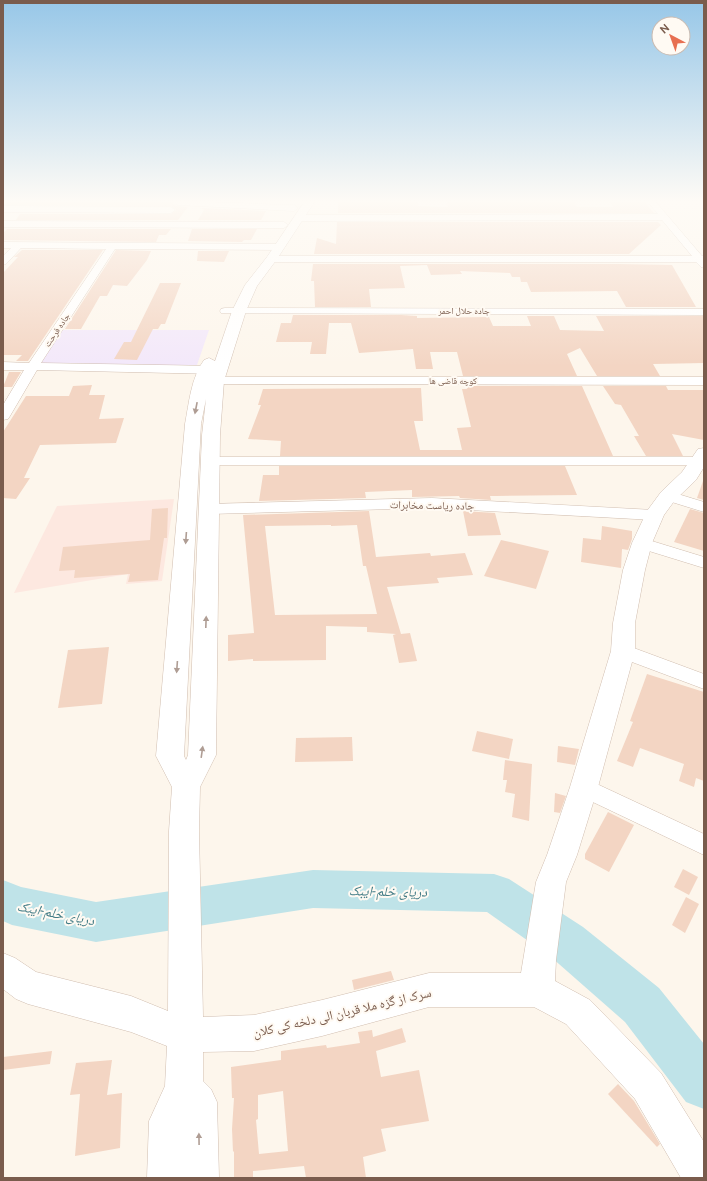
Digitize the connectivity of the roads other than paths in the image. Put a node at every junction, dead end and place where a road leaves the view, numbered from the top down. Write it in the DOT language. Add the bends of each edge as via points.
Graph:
graph roads {
  1 [pos="106,256"];
  2 [pos="270,256"];
  3 [pos="492,256"];
  4 [pos="702,261"];
  5 [pos="232,311"];
  6 [pos="704,312"];
  7 [pos="3,366"];
  8 [pos="33,366"];
  9 [pos="211,376"];
  10 [pos="704,381"];
  11 [pos="3,416"];
  12 [pos="702,459"];
  13 [pos="210,461"];
  14 [pos="668,496"];
  15 [pos="704,507"];
  16 [pos="209,509"];
  17 [pos="654,515"];
  18 [pos="642,543"];
  19 [pos="704,563"];
  20 [pos="623,651"];
  21 [pos="704,682"];
  22 [pos="186,787"];
  23 [pos="584,787"];
  24 [pos="704,845"];
  25 [pos="3,969"];
  26 [pos="538,975"];
  27 [pos="185,1018"];
  28 [pos="184,1090"];
  29 [pos="167,1178"];
  30 [pos="199,1178"];
  31 [pos="703,1178"];
  1 -- 8 [label="street, جاده فرحت"];
  2 -- 5 [label="street"];
  3 -- 4 [label="street"];
  5 -- 6 [label="street, جاده حلال احمر"];
  5 -- 9 [label="street"];
  7 -- 8 [label="street, کوچه قاضی ها"];
  8 -- 9 [label="street, کوچه قاضی ها"];
  8 -- 11 [label="street, جاده فرحت"];
  9 -- 10 [label="street, کوچه قاضی ها"];
  9 -- 13 [label="street"];
  9 -- 22 [label="street, one-way" via="193,424 170,756"];
  12 -- 13 [label="street"];
  12 -- 14 [label="street"];
  13 -- 16 [label="street"];
  14 -- 15 [label="street"];
  14 -- 17 [label="street"];
  16 -- 17 [label="street, جاده ریاست مخابرات" via="432,503"];
  22 -- 16 [label="street, one-way" via="202,755"];
  17 -- 18 [label="street"];
  18 -- 19 [label="street"];
  18 -- 20 [label="street" via="628,600"];
  20 -- 21 [label="street"];
  20 -- 23 [label="street"];
  22 -- 27 [label="street"];
  23 -- 24 [label="street"];
  23 -- 26 [label="street" via="551,882"];
  25 -- 27 [label="street, سرک از گزه ملا قربان الی دلخه کی کلان" via="28,986 131,1014"];
  26 -- 27 [label="street, سرک از گزه ملا قربان الی دلخه کی کلان" via="429,990 254,1033"];
  26 -- 31 [label="street" via="578,1012 648,1086"];
  27 -- 28 [label="street"];
  28 -- 29 [label="street" via="168,1121"];
  30 -- 28 [label="street, one-way" via="198,1102"];
}
